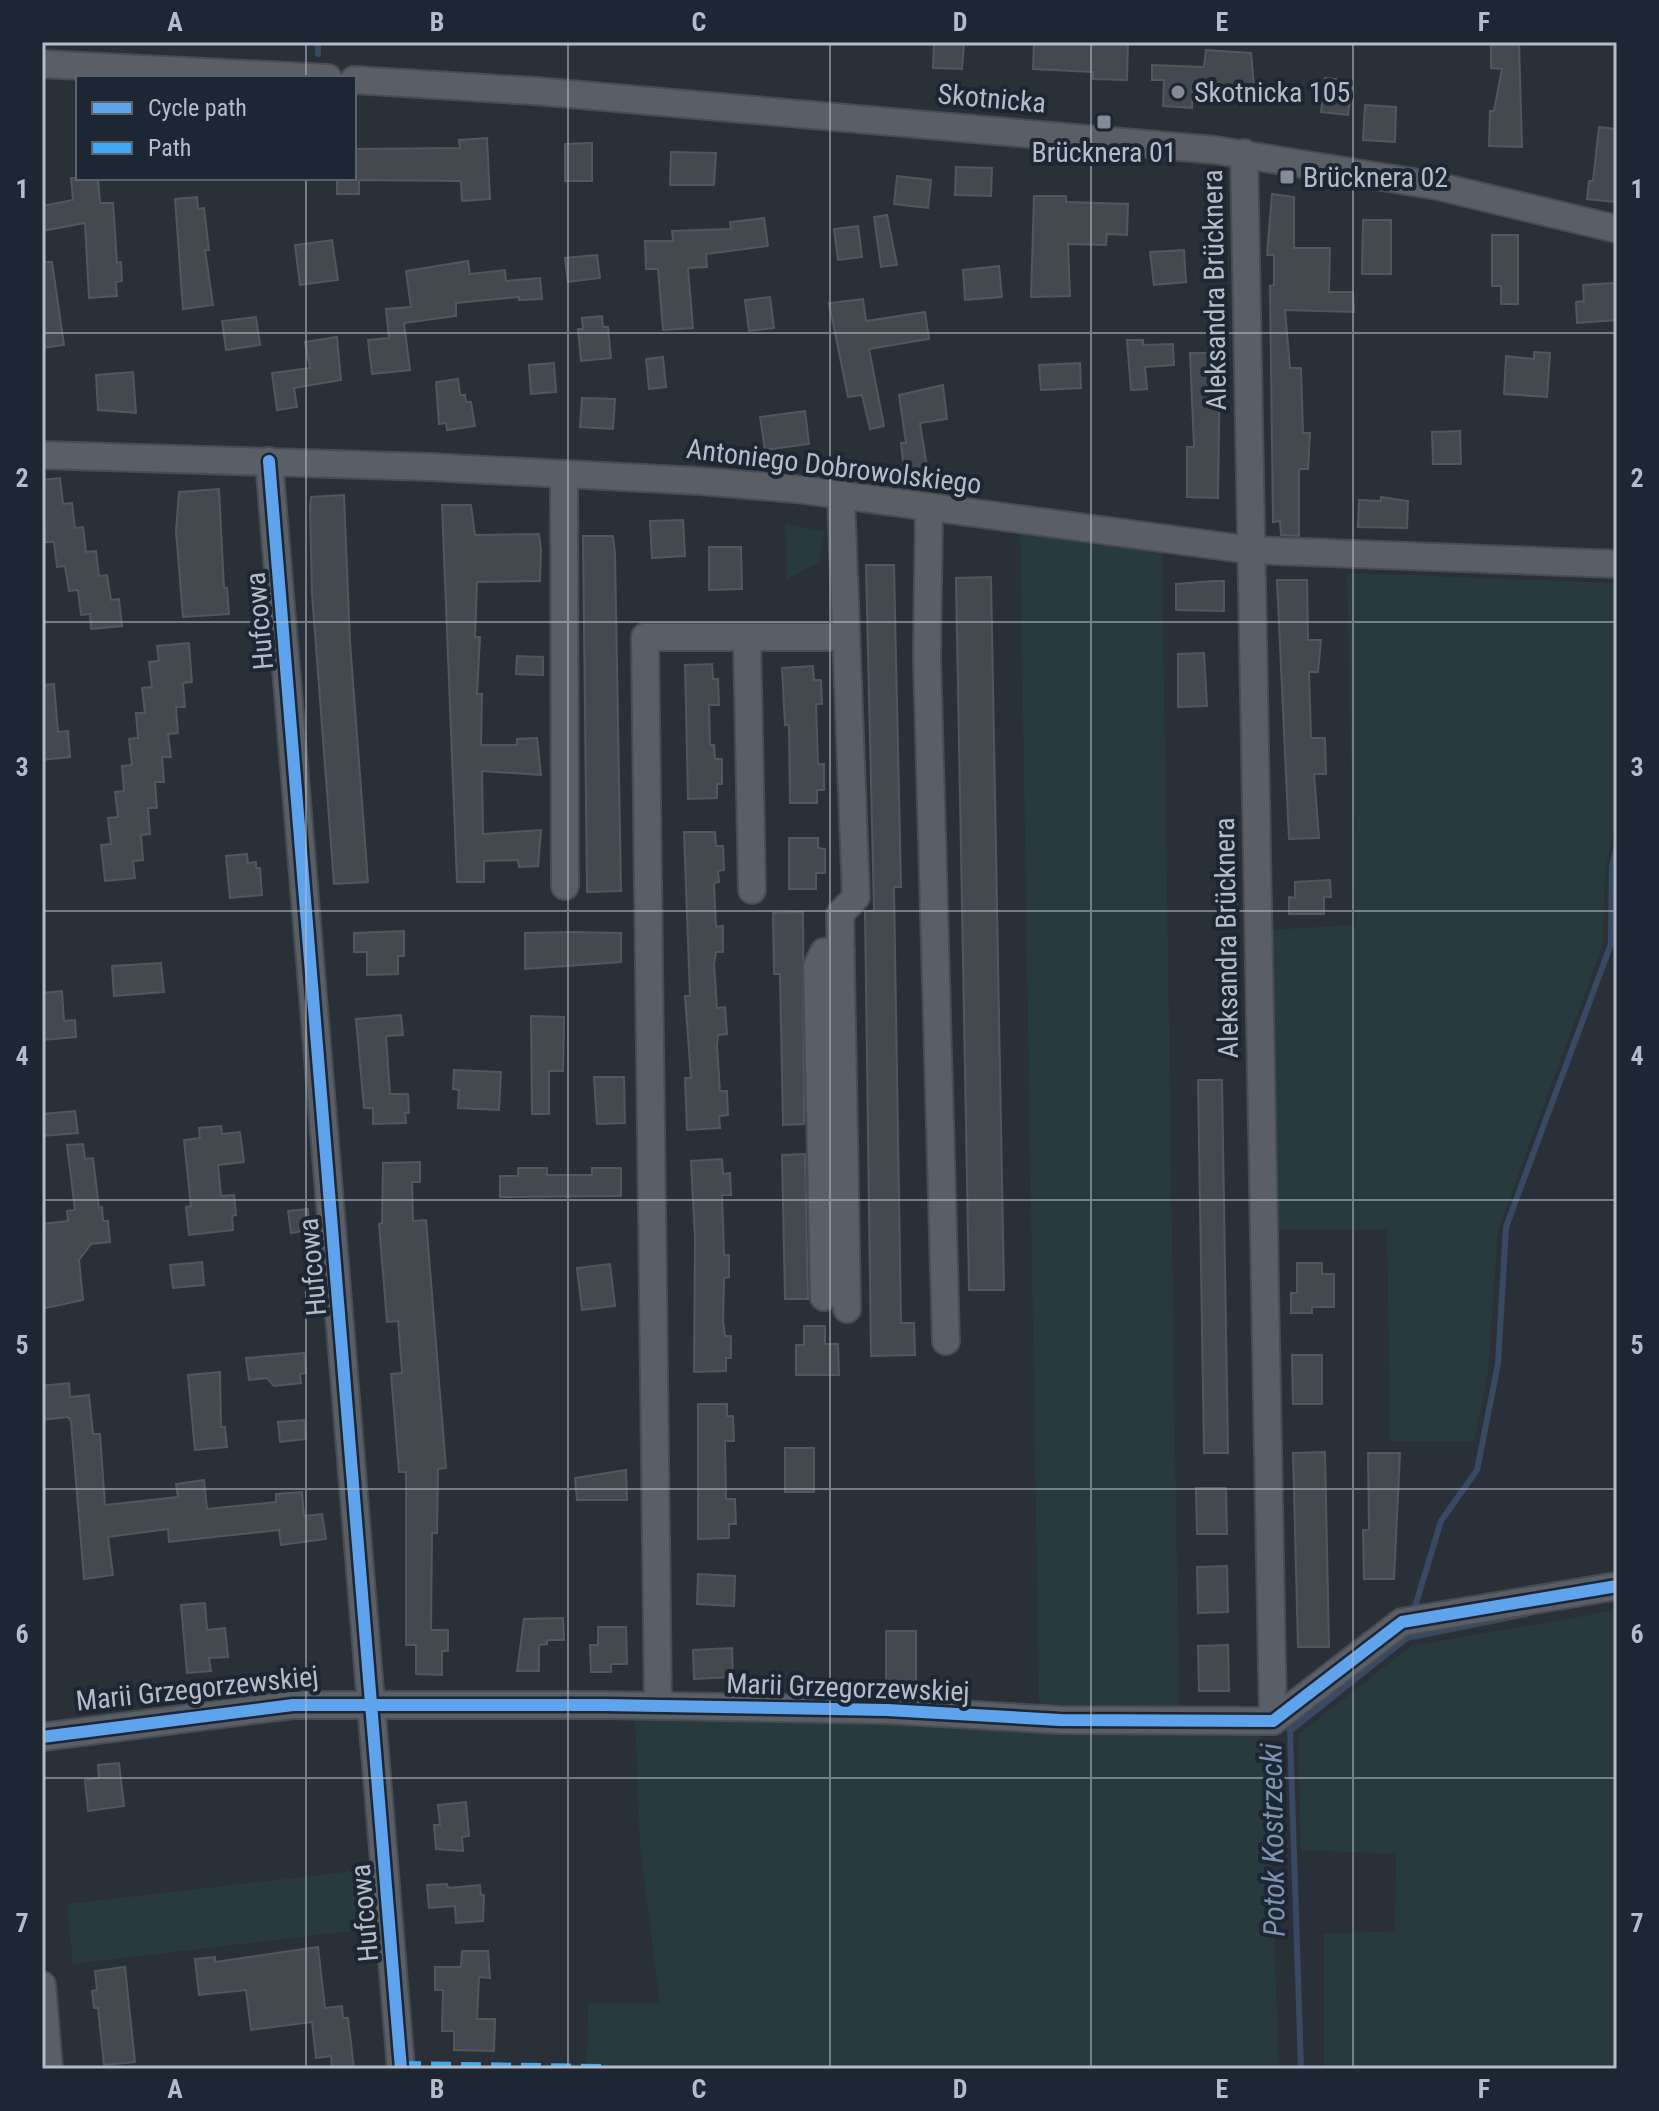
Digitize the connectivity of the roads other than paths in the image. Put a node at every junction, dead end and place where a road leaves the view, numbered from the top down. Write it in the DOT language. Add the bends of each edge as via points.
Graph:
graph roads {
  1 [pos="42,64"];
  2 [pos="287,76"];
  3 [pos="356,80"];
  4 [pos="1244,153"];
  5 [pos="1617,229"];
  6 [pos="42,455"];
  7 [pos="269,461"];
  8 [pos="564,474"];
  9 [pos="841,497"];
  10 [pos="929,508"];
  11 [pos="1250,550"];
  12 [pos="1617,564"];
  13 [pos="747,637"];
  14 [pos="846,637"];
  15 [pos="565,886"];
  16 [pos="752,890"];
  17 [pos="835,1303"];
  18 [pos="946,1341"];
  19 [pos="1617,1586"];
  20 [pos="658,1706"];
  21 [pos="371,1708"];
  22 [pos="1273,1721"];
  23 [pos="42,1737"];
  24 [pos="42,1985"];
  25 [pos="49,2069"];
  26 [pos="401,2069"];
  1 -- 2 [label="street"];
  3 -- 4 [label="street, Skotnicka"];
  4 -- 5 [label="street, Skotnicka" via="1437,186"];
  4 -- 11 [label="street, Aleksandra Brücknera"];
  6 -- 7 [label="street, Antoniego Dobrowolskiego"];
  7 -- 8 [label="street, Antoniego Dobrowolskiego"];
  7 -- 21 [label="street, Hufcowa"];
  8 -- 9 [label="street, Antoniego Dobrowolskiego" via="796,489"];
  8 -- 15 [label="street"];
  9 -- 10 [label="street, Antoniego Dobrowolskiego"];
  9 -- 14 [label="street"];
  10 -- 11 [label="street, Antoniego Dobrowolskiego"];
  10 -- 18 [label="street" via="928,689"];
  11 -- 12 [label="street, Antoniego Dobrowolskiego"];
  11 -- 22 [label="street, Aleksandra Brücknera"];
  13 -- 14 [label="street"];
  13 -- 16 [label="street"];
  13 -- 20 [label="street" via="645,637"];
  14 -- 17 [label="street" via="856,897 840,914"];
  19 -- 22 [label="street" via="1402,1622"];
  20 -- 21 [label="street, Marii Grzegorzewskiej"];
  20 -- 22 [label="street, Marii Grzegorzewskiej" via="1060,1720"];
  21 -- 23 [label="street, Marii Grzegorzewskiej" via="293,1705"];
  21 -- 26 [label="street, Hufcowa"];
  24 -- 25 [label="street"];
}
